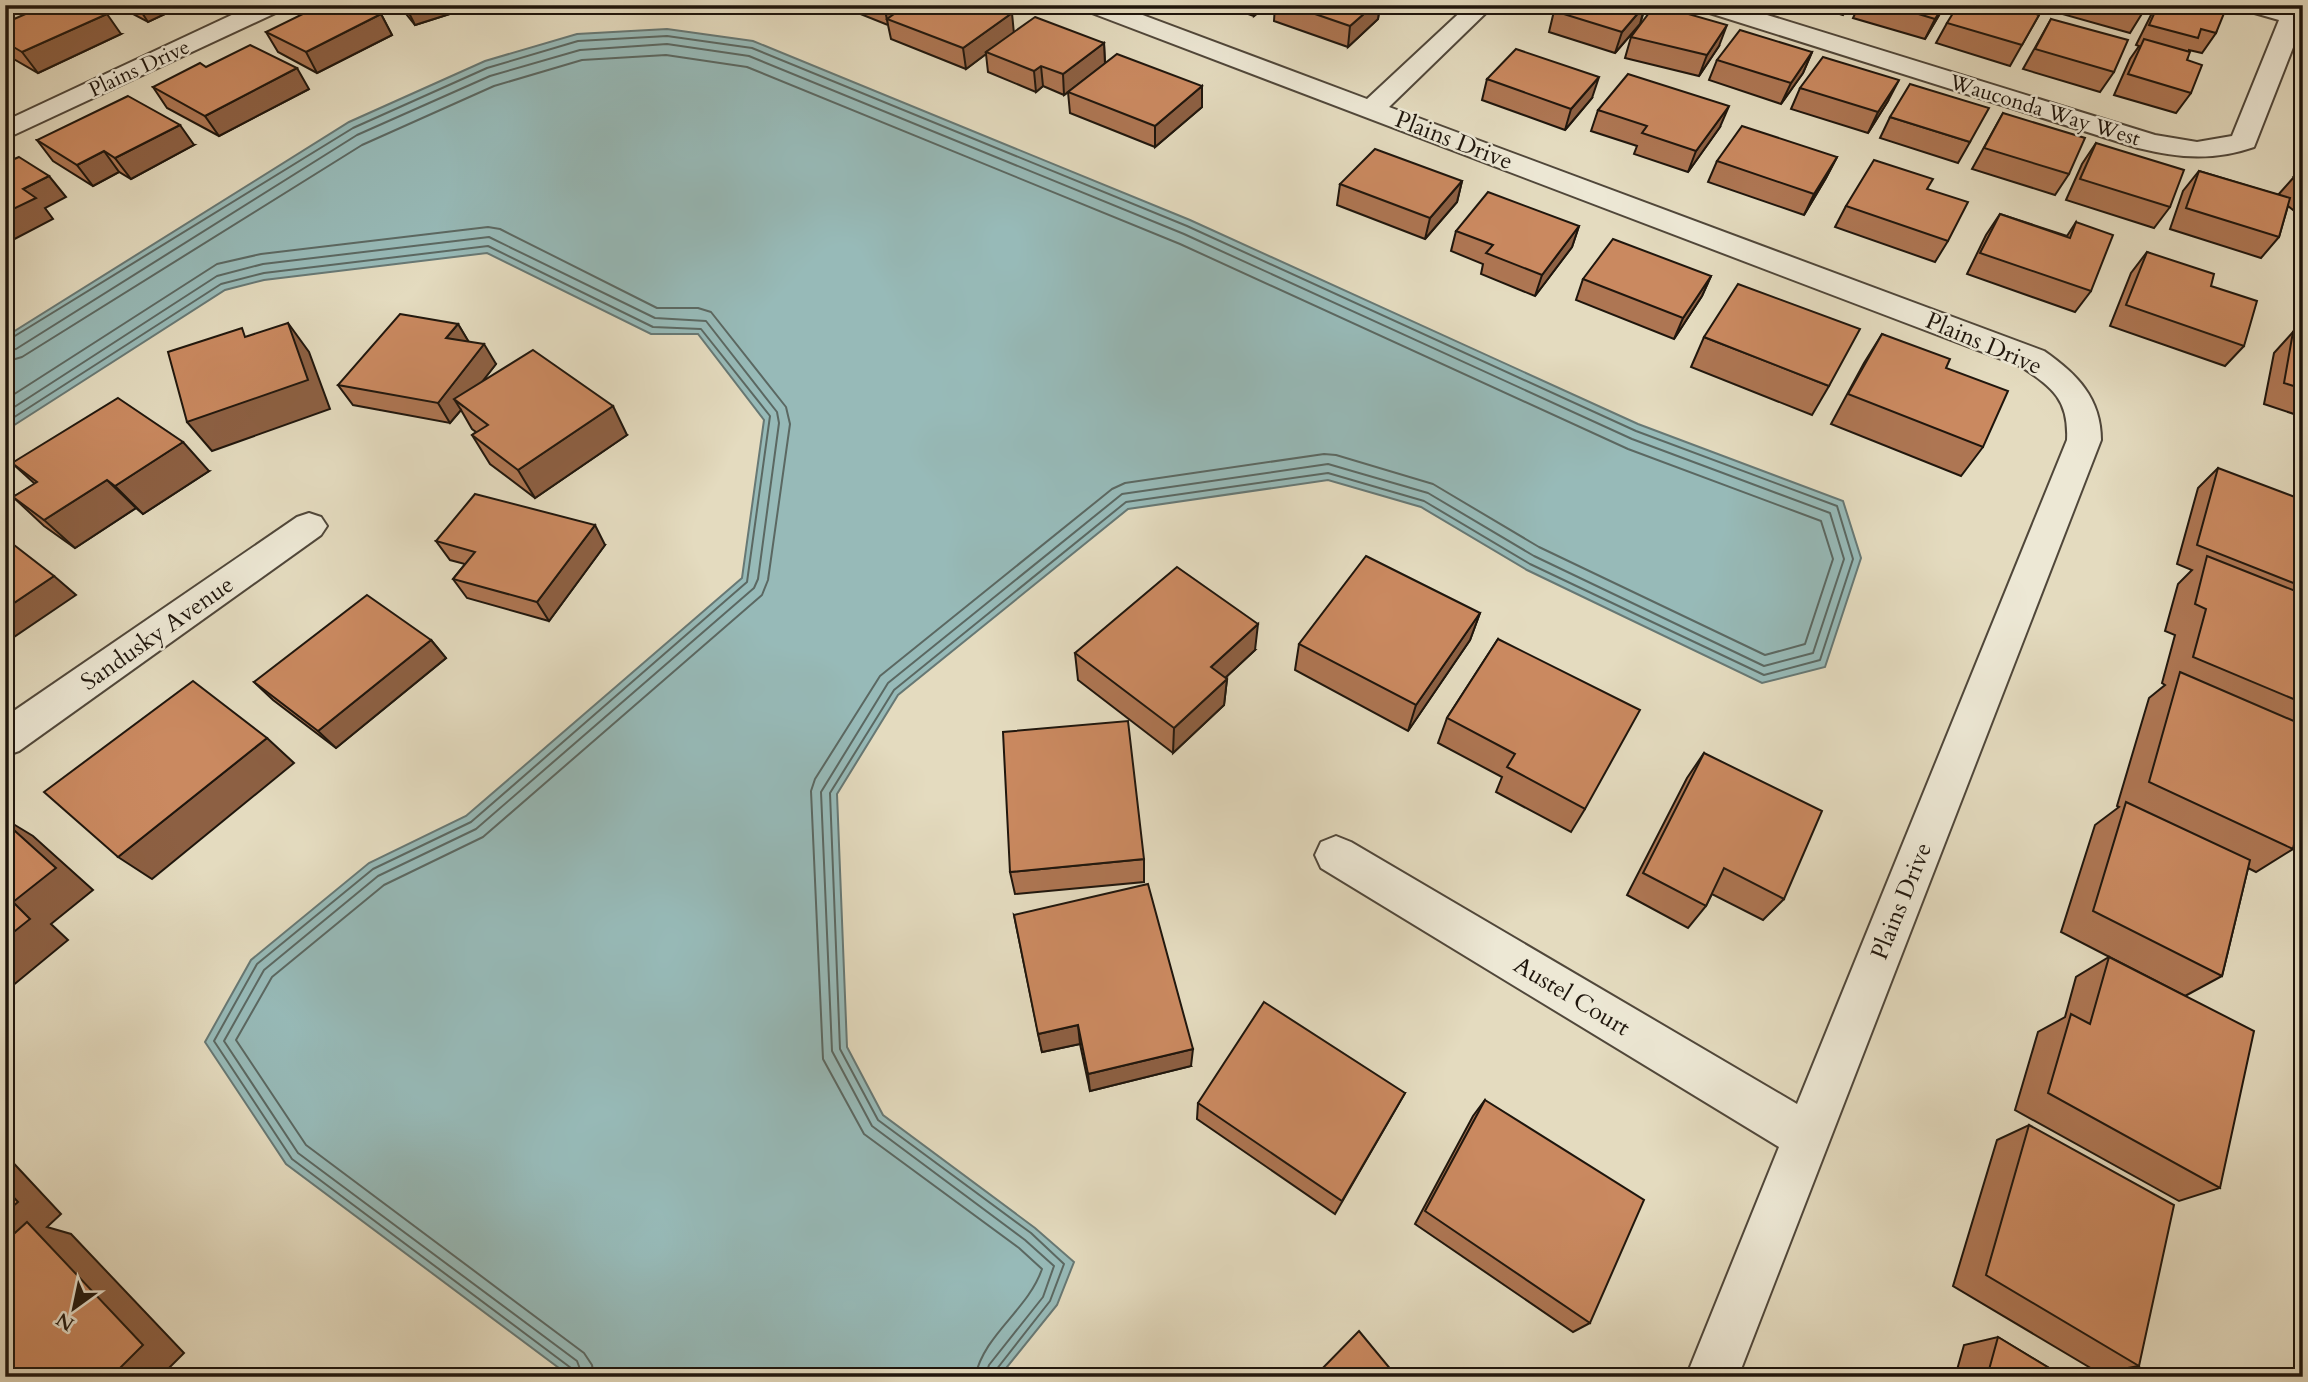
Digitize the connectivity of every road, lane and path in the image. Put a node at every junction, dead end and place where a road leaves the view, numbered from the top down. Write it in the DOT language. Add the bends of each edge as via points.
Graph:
graph roads {
  1 [pos="273,5"];
  2 [pos="1093,5"];
  3 [pos="1482,5"];
  4 [pos="1709,5"];
  5 [pos="2253,5"];
  6 [pos="2295,11"];
  7 [pos="1372,109"];
  8 [pos="5,131"];
  9 [pos="309,526"];
  10 [pos="5,739"];
  11 [pos="1336,855"];
  12 [pos="1808,1137"];
  13 [pos="1712,1377"];
  1 -- 8 [label="street, Plains Drive"];
  2 -- 7 [label="street, Plains Drive"];
  3 -- 7 [label="street"];
  4 -- 6 [label="street, Wauconda Way West" via="2148,142 2204,151 2244,141"];
  5 -- 6 [label="street"];
  7 -- 12 [label="street, Plains Drive" via="2033,359 2059,377 2077,398 2086,419 2084,440"];
  9 -- 10 [label="street, Sandusky Avenue"];
  11 -- 12 [label="street, Austel Court"];
  12 -- 13 [label="street, Plains Drive"];
}
